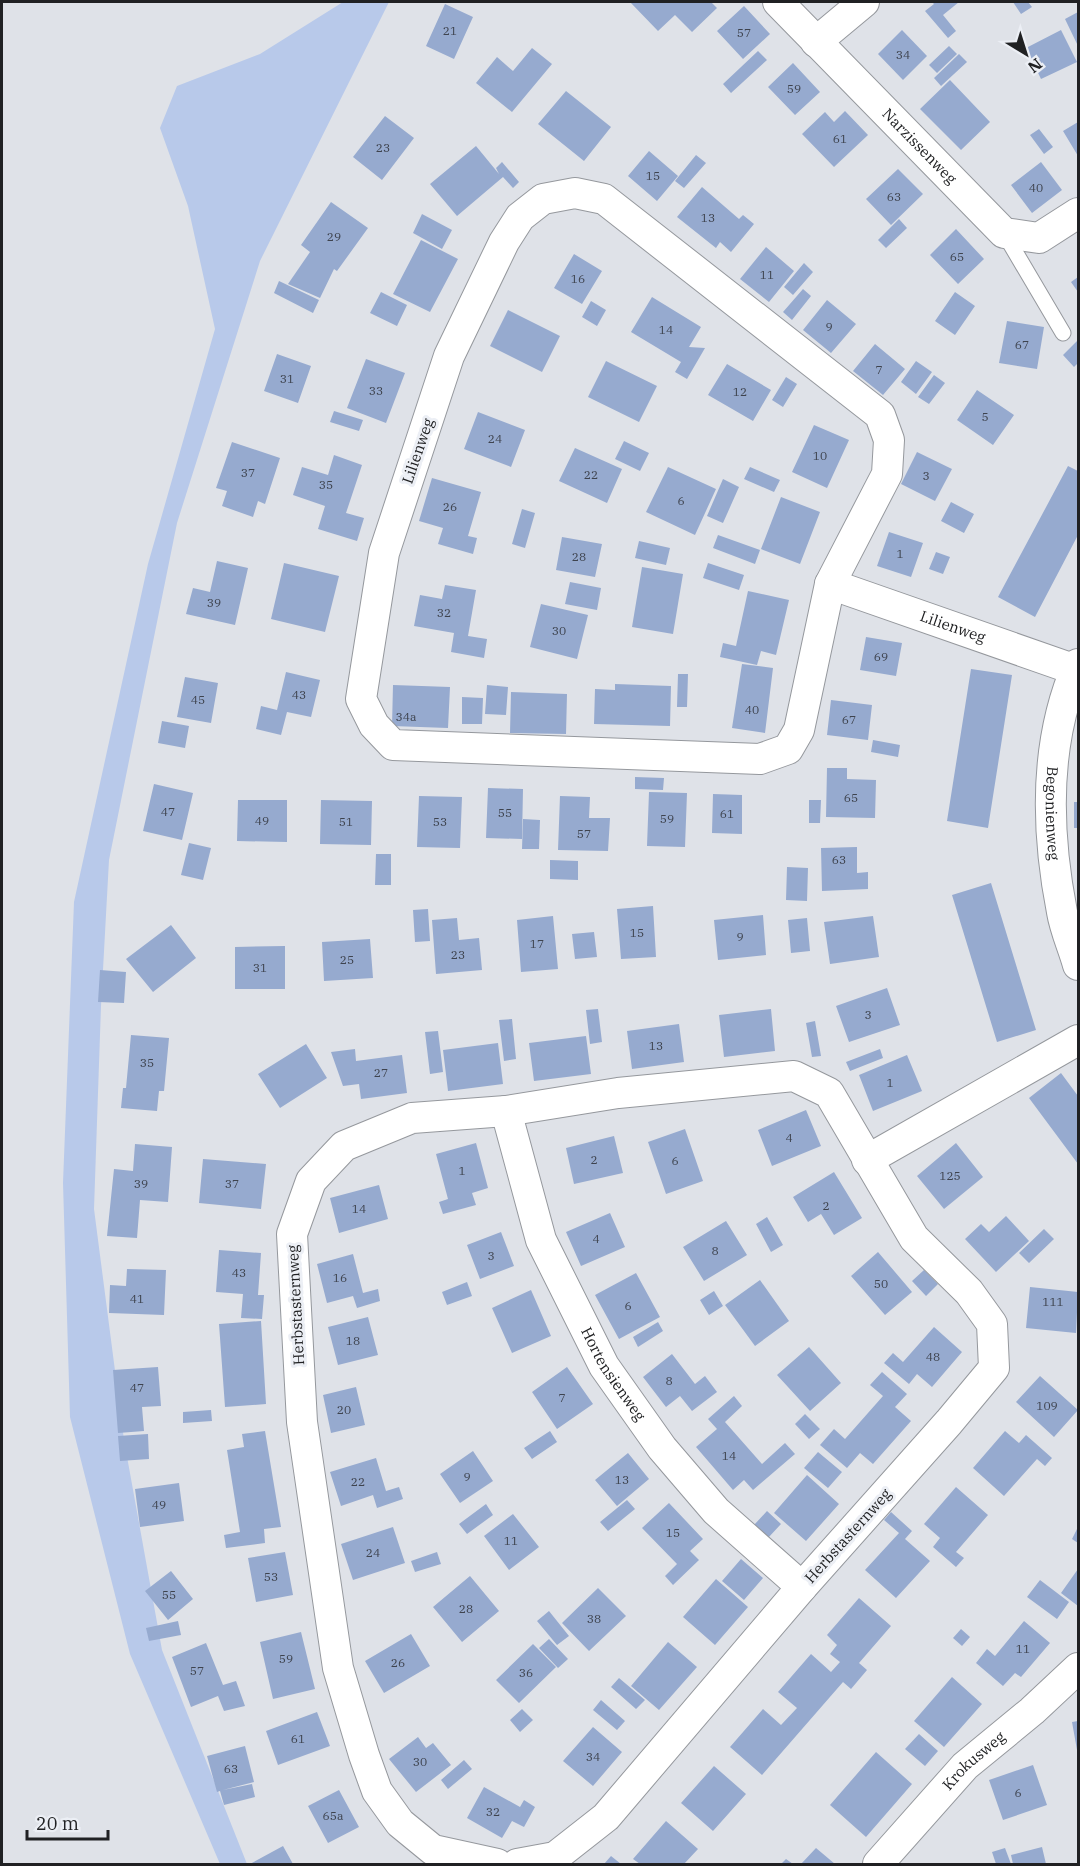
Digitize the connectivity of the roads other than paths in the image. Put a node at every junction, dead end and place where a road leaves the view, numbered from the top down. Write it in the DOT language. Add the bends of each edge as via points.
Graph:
graph roads {
  1 [pos="778,2"];
  2 [pos="864,2"];
  3 [pos="816,42"];
  4 [pos="1078,213"];
  5 [pos="1004,233"];
  6 [pos="1064,333"];
  7 [pos="830,584"];
  8 [pos="1077,667"];
  9 [pos="1078,964"];
  10 [pos="1078,1040"];
  11 [pos="506,1111"];
  12 [pos="867,1160"];
  13 [pos="802,1587"];
  14 [pos="1078,1668"];
  15 [pos="497,1864"];
  16 [pos="517,1864"];
  17 [pos="878,1864"];
  1 -- 3 [label="street, Narzissenweg"];
  2 -- 3 [label="street"];
  3 -- 5 [label="street, Narzissenweg"];
  4 -- 5 [label="street" via="1039,238"];
  5 -- 6 [label="lane"];
  7 -- 7 [label="street, Lilienweg" via="886,474 889,440 880,415 604,199 575,193 543,199 520,217 504,242 449,356 384,553 361,699 374,725 393,745 760,759 788,749 799,730"];
  7 -- 8 [label="street, Lilienweg"];
  8 -- 9 [label="street, Begonienweg" via="1055,737 1050,824 1062,914"];
  10 -- 12 [label="street"];
  11 -- 12 [label="street, Herbstasternweg" via="618,1094 794,1076 829,1093"];
  11 -- 13 [label="street, Hortensienweg" via="541,1240 604,1366 662,1448 716,1510"];
  11 -- 15 [label="street, Herbstasternweg" via="412,1118 344,1146 311,1181 292,1234 302,1422 338,1668 364,1755 377,1791 400,1823 433,1850"];
  12 -- 13 [label="street, Herbstasternweg" via="914,1238 969,1292 992,1324 994,1368"];
  13 -- 16 [label="street, Herbstasternweg" via="606,1817 555,1857"];
  14 -- 17 [label="street, Krokusweg" via="1032,1712 965,1766"];
}
